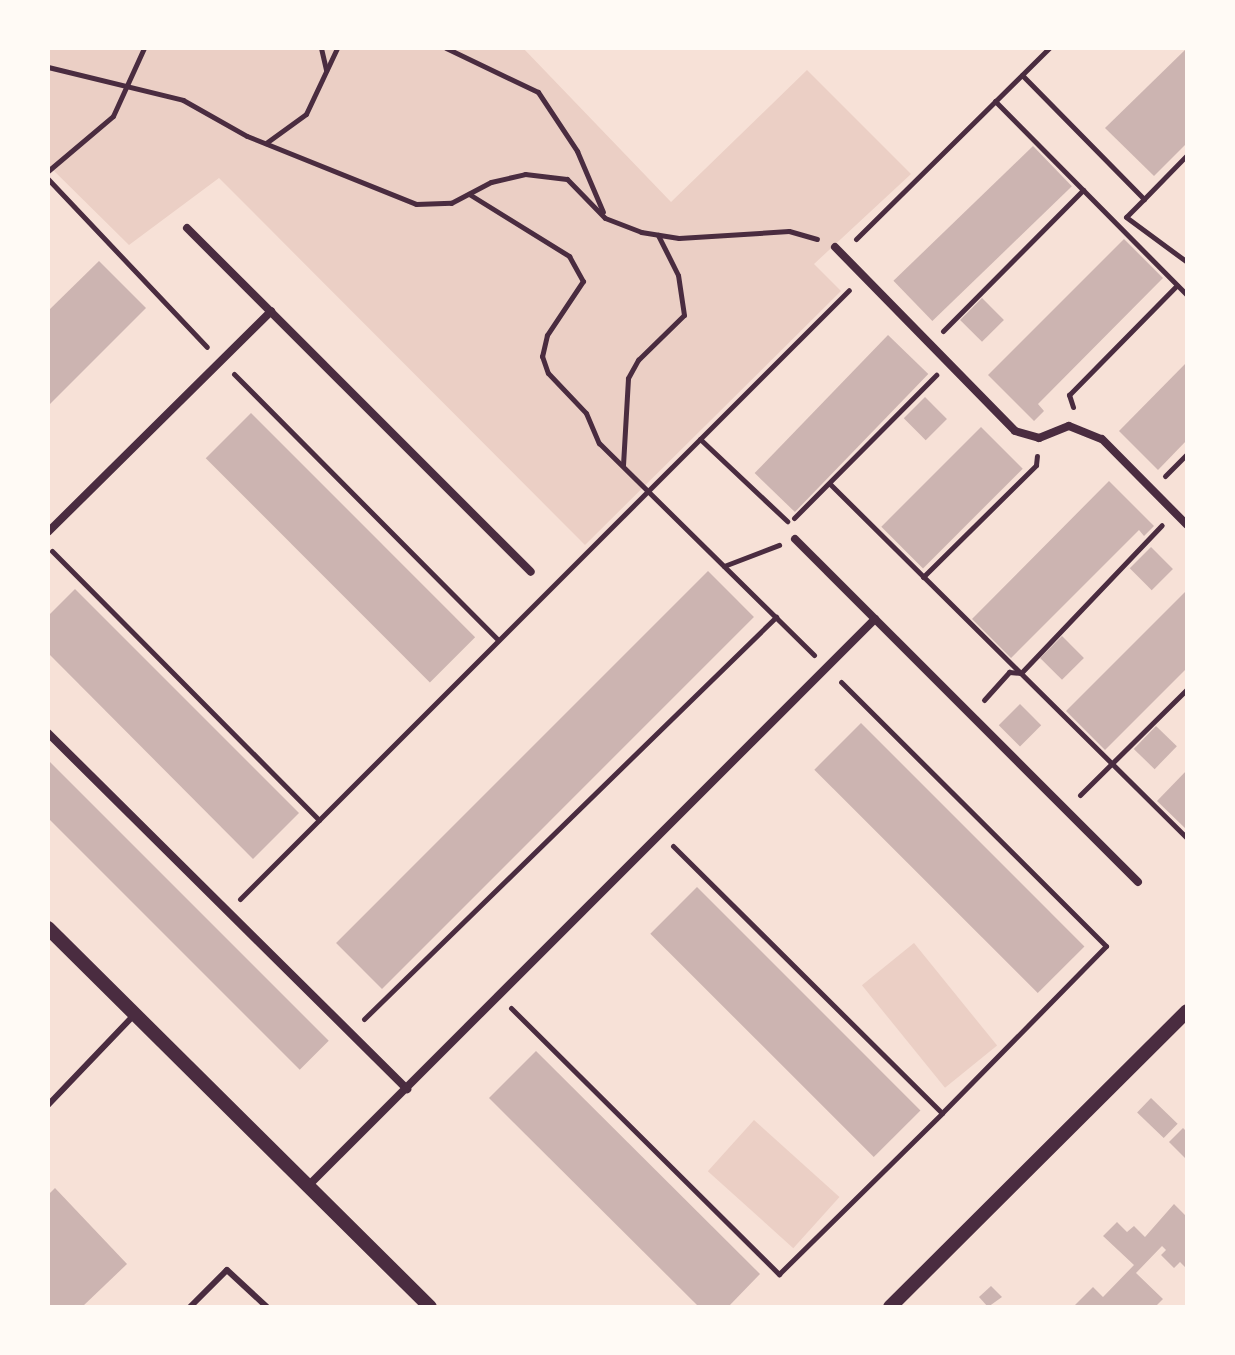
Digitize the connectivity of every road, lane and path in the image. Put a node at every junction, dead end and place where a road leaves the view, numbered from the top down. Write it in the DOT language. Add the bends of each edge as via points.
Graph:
graph roads {
  1 [pos="144,48"];
  2 [pos="321,48"];
  3 [pos="337,48"];
  4 [pos="446,48"];
  5 [pos="1049,48"];
  6 [pos="48,67"];
  7 [pos="326,70"];
  8 [pos="1022,75"];
  9 [pos="127,85"];
  10 [pos="995,101"];
  11 [pos="265,143"];
  12 [pos="1187,155"];
  13 [pos="48,171"];
  14 [pos="48,179"];
  15 [pos="1083,190"];
  16 [pos="469,194"];
  17 [pos="1144,199"];
  18 [pos="605,218"];
  19 [pos="187,228"];
  20 [pos="657,234"];
  21 [pos="838,250"];
  22 [pos="1187,262"];
  23 [pos="863,276"];
  24 [pos="1177,285"];
  25 [pos="1187,295"];
  26 [pos="271,311"];
  27 [pos="930,344"];
  28 [pos="221,361"];
  29 [pos="948,363"];
  30 [pos="1080,431"];
  31 [pos="1039,438"];
  32 [pos="700,439"];
  33 [pos="1187,454"];
  34 [pos="623,466"];
  35 [pos="830,484"];
  36 [pos="1151,490"];
  37 [pos="648,491"];
  38 [pos="1174,512"];
  39 [pos="1187,525"];
  40 [pos="48,532"];
  41 [pos="795,539"];
  42 [pos="48,548"];
  43 [pos="724,566"];
  44 [pos="531,572"];
  45 [pos="923,577"];
  46 [pos="776,617"];
  47 [pos="875,619"];
  48 [pos="498,640"];
  49 [pos="827,668"];
  50 [pos="1021,673"];
  51 [pos="1187,689"];
  52 [pos="970,714"];
  53 [pos="48,733"];
  54 [pos="1112,763"];
  55 [pos="1066,810"];
  56 [pos="319,820"];
  57 [pos="661,834"];
  58 [pos="1187,838"];
  59 [pos="1138,882"];
  60 [pos="228,911"];
  61 [pos="48,928"];
  62 [pos="499,996"];
  63 [pos="1187,1011"];
  64 [pos="135,1014"];
  65 [pos="350,1033"];
  66 [pos="407,1089"];
  67 [pos="48,1105"];
  68 [pos="942,1113"];
  69 [pos="308,1186"];
  70 [pos="190,1307"];
  71 [pos="267,1307"];
  72 [pos="430,1307"];
  73 [pos="890,1307"];
  1 -- 9 [label="path"];
  2 -- 7 [label="path"];
  3 -- 7 [label="path"];
  4 -- 18 [label="path" via="538,92 577,151"];
  5 -- 8 [label="path"];
  6 -- 9 [label="path"];
  7 -- 11 [label="path" via="306,114"];
  8 -- 10 [label="path"];
  8 -- 17 [label="path"];
  9 -- 11 [label="path" via="183,100"];
  9 -- 13 [label="path" via="113,116"];
  10 -- 15 [label="path"];
  10 -- 21 [label="path"];
  11 -- 16 [label="path" via="416,204 451,203"];
  12 -- 17 [label="path"];
  14 -- 28 [label="path"];
  15 -- 24 [label="path"];
  15 -- 27 [label="path"];
  16 -- 18 [label="path" via="525,174 567,179"];
  16 -- 34 [label="path" via="569,256 583,281 547,335 542,356 548,373 586,413 599,443"];
  17 -- 22 [label="path" via="1126,217"];
  18 -- 20 [label="path"];
  19 -- 26 [label="street"];
  20 -- 21 [label="path" via="679,238 789,231"];
  20 -- 34 [label="path" via="678,275 684,315 638,360 628,378"];
  21 -- 23 [label="street"];
  23 -- 27 [label="street"];
  23 -- 32 [label="path"];
  24 -- 25 [label="path"];
  24 -- 30 [label="path" via="1069,395"];
  26 -- 28 [label="street"];
  26 -- 44 [label="street"];
  27 -- 29 [label="street"];
  28 -- 40 [label="street"];
  28 -- 48 [label="path"];
  29 -- 31 [label="street" via="1015,431"];
  29 -- 35 [label="path"];
  30 -- 31 [label="street" via="1069,426"];
  30 -- 36 [label="street" via="1102,439"];
  31 -- 45 [label="path" via="1036,465"];
  32 -- 35 [label="path" via="789,523"];
  32 -- 37 [label="path"];
  33 -- 36 [label="path"];
  34 -- 37 [label="path"];
  35 -- 45 [label="path"];
  36 -- 38 [label="street"];
  37 -- 43 [label="path"];
  37 -- 48 [label="path"];
  38 -- 39 [label="street"];
  38 -- 50 [label="path"];
  41 -- 43 [label="path"];
  41 -- 47 [label="street"];
  42 -- 56 [label="path"];
  43 -- 46 [label="path"];
  45 -- 50 [label="path"];
  46 -- 49 [label="path"];
  46 -- 65 [label="path"];
  47 -- 49 [label="street"];
  47 -- 52 [label="street"];
  48 -- 56 [label="path"];
  49 -- 57 [label="street"];
  49 -- 68 [label="path" via="1106,946"];
  50 -- 52 [label="path" via="1009,672"];
  50 -- 54 [label="path"];
  51 -- 54 [label="path"];
  52 -- 55 [label="street"];
  53 -- 60 [label="street"];
  54 -- 55 [label="path"];
  54 -- 58 [label="path"];
  55 -- 59 [label="street"];
  56 -- 60 [label="path"];
  57 -- 62 [label="street"];
  57 -- 68 [label="path"];
  60 -- 65 [label="street"];
  61 -- 64 [label="street"];
  62 -- 66 [label="street"];
  62 -- 68 [label="path" via="779,1274"];
  63 -- 73 [label="street"];
  64 -- 67 [label="lane"];
  64 -- 69 [label="street"];
  65 -- 66 [label="street"];
  66 -- 69 [label="street"];
  69 -- 72 [label="street"];
  70 -- 71 [label="lane" via="227,1270"];
}
